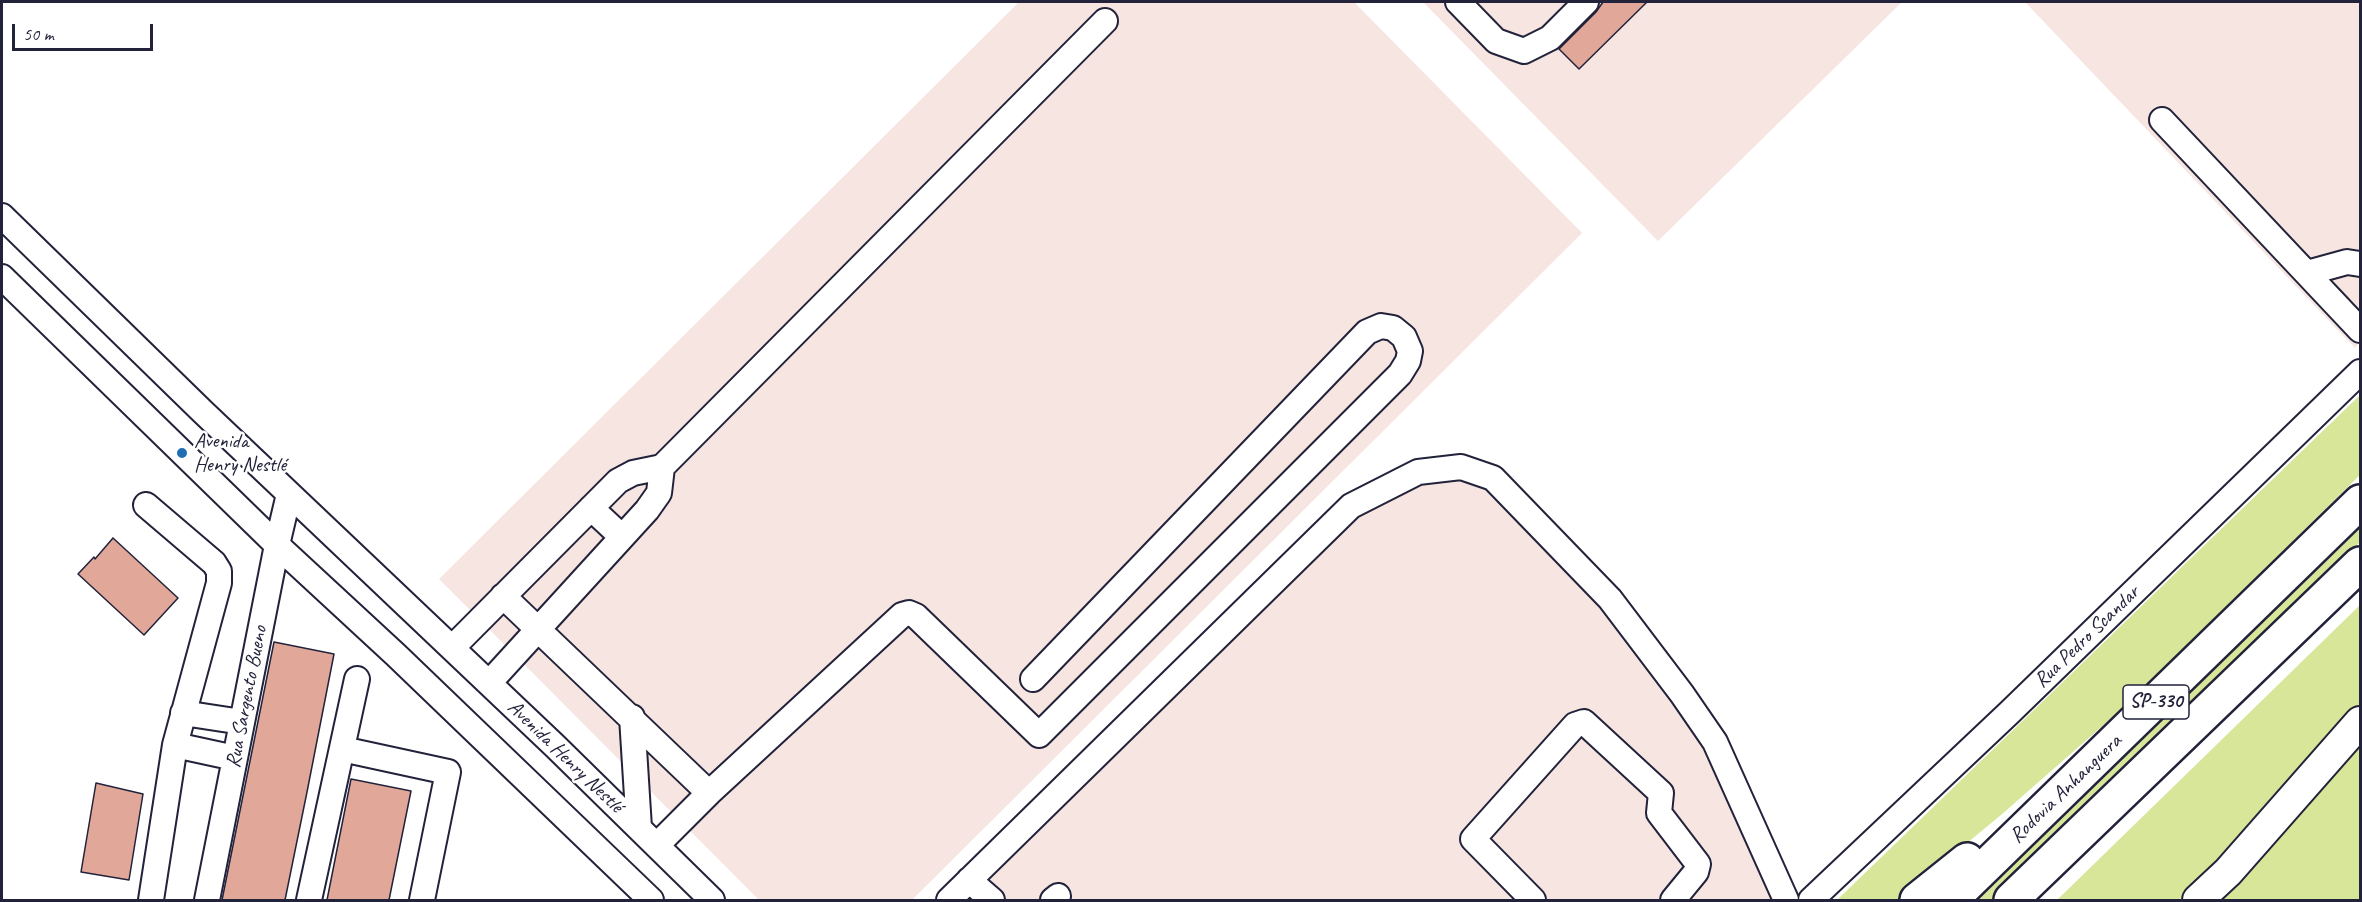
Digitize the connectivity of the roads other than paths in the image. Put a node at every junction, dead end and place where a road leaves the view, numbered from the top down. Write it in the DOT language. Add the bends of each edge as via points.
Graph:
graph roads {
  1 [pos="1458,2"];
  2 [pos="1586,2"];
  3 [pos="1105,21"];
  4 [pos="2162,120"];
  5 [pos="2,216"];
  6 [pos="2361,264"];
  7 [pos="2307,273"];
  8 [pos="2,277"];
  9 [pos="2361,330"];
  10 [pos="2361,372"];
  11 [pos="662,467"];
  12 [pos="290,494"];
  13 [pos="2361,502"];
  14 [pos="146,505"];
  15 [pos="591,508"];
  16 [pos="622,537"];
  17 [pos="277,545"];
  18 [pos="2361,564"];
  19 [pos="503,596"];
  20 [pos="538,629"];
  21 [pos="452,648"];
  22 [pos="1033,679"];
  23 [pos="357,680"];
  24 [pos="489,683"];
  25 [pos="183,713"];
  26 [pos="2144,714"];
  27 [pos="632,717"];
  28 [pos="2203,717"];
  29 [pos="242,722"];
  30 [pos="2361,722"];
  31 [pos="175,745"];
  32 [pos="342,749"];
  33 [pos="235,758"];
  34 [pos="709,793"];
  35 [pos="639,828"];
  36 [pos="657,845"];
  37 [pos="969,880"];
  38 [pos="151,900"];
  39 [pos="207,900"];
  40 [pos="309,900"];
  41 [pos="422,900"];
  42 [pos="649,900"];
  43 [pos="712,900"];
  44 [pos="949,900"];
  45 [pos="992,900"];
  46 [pos="1533,900"];
  47 [pos="1673,900"];
  48 [pos="1786,900"];
  49 [pos="1811,900"];
  50 [pos="1917,900"];
  51 [pos="1951,900"];
  52 [pos="2011,900"];
  53 [pos="2044,900"];
  54 [pos="2198,900"];
  1 -- 2 [label="street" via="1496,41 1524,51 1550,38"];
  3 -- 11 [label="street"];
  4 -- 7 [label="street"];
  5 -- 12 [label="street, Avenida Henry Nestlé"];
  6 -- 7 [label="street" via="2347,262"];
  7 -- 9 [label="street"];
  8 -- 17 [label="street, Avenida Henry Nestlé"];
  10 -- 49 [label="street, Rua Pedro Scandar"];
  11 -- 15 [label="street" via="633,473 618,481"];
  11 -- 16 [label="street" via="659,493"];
  12 -- 17 [label="street, Rua Sargento Bueno"];
  12 -- 21 [label="street, Avenida Henry Nestlé"];
  13 -- 26 [label="highway, Rodovia Anhanguera / SP-330"];
  14 -- 25 [label="street" via="219,571"];
  15 -- 16 [label="street"];
  15 -- 19 [label="street"];
  16 -- 20 [label="street"];
  17 -- 29 [label="street, Rua Sargento Bueno"];
  17 -- 42 [label="street, Avenida Henry Nestlé"];
  18 -- 28 [label="highway, Rodovia Anhanguera / SP-330"];
  19 -- 20 [label="street"];
  19 -- 21 [label="street"];
  20 -- 24 [label="street"];
  20 -- 27 [label="street"];
  21 -- 24 [label="street, Avenida Henry Nestlé"];
  22 -- 34 [label="street" via="1367,332 1381,326 1393,328 1404,337 1410,351 1400,374 1039,735 916,616 909,614 893,621"];
  23 -- 32 [label="street"];
  24 -- 35 [label="street, Avenida Henry Nestlé"];
  25 -- 29 [label="street"];
  25 -- 31 [label="street"];
  26 -- 50 [label="highway"];
  26 -- 51 [label="highway, Rodovia Anhanguera / SP-330"];
  27 -- 34 [label="street"];
  27 -- 35 [label="street"];
  28 -- 52 [label="highway, Rodovia Anhanguera / SP-330"];
  28 -- 53 [label="highway"];
  29 -- 33 [label="street, Rua Sargento Bueno"];
  30 -- 54 [label="main road" via="2228,872"];
  31 -- 33 [label="street"];
  31 -- 38 [label="street"];
  32 -- 40 [label="street"];
  32 -- 41 [label="street" via="448,772"];
  33 -- 39 [label="street, Rua Sargento Bueno"];
  34 -- 36 [label="street"];
  35 -- 36 [label="street, Avenida Henry Nestlé"];
  36 -- 43 [label="street, Avenida Henry Nestlé"];
  37 -- 44 [label="street"];
  37 -- 45 [label="street"];
  37 -- 48 [label="street" via="1351,506 1418,472 1461,467 1493,478 1610,599 1682,693 1715,742"];
  46 -- 47 [label="street" via="1473,839 1575,725 1584,722 1661,793 1659,813 1698,864"];
}
